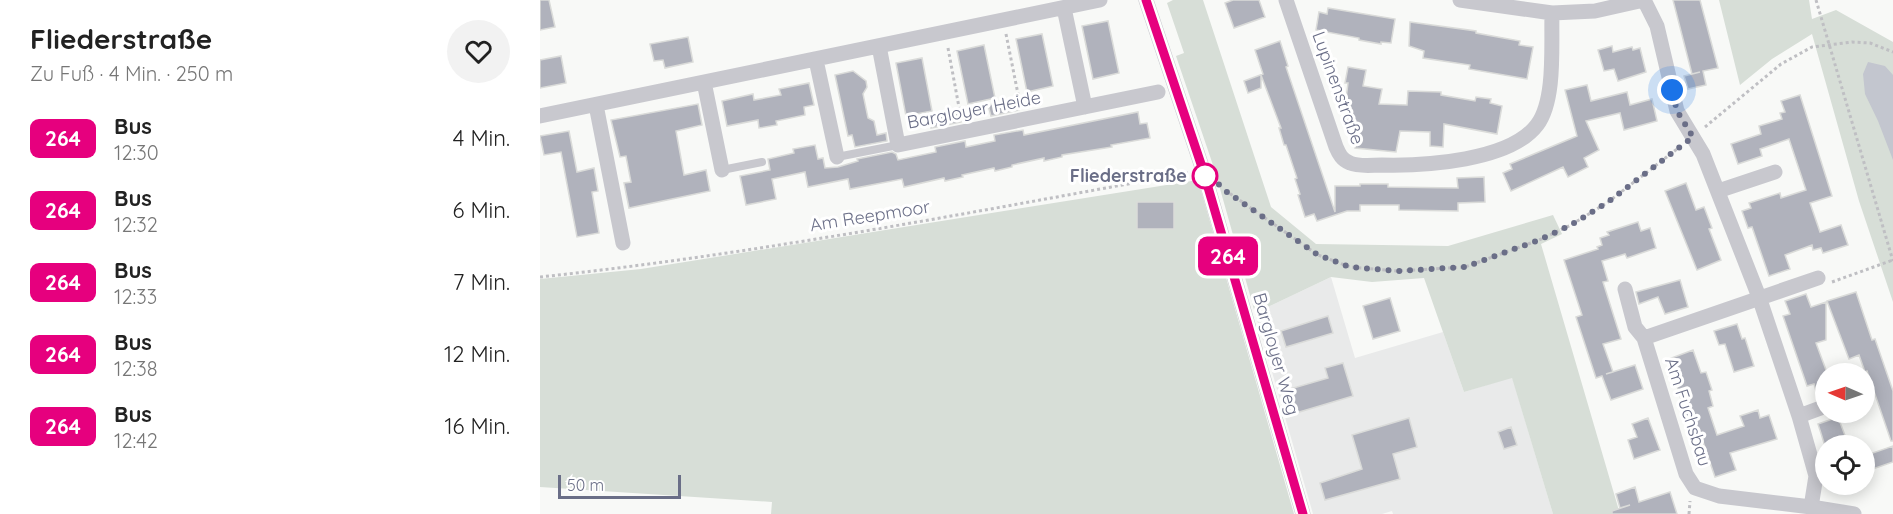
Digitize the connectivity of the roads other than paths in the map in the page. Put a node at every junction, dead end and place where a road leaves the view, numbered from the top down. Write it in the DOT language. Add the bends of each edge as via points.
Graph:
graph roads {
  1 [pos="1100,0"];
  2 [pos="1146,0"];
  3 [pos="1286,0"];
  4 [pos="1460,0"];
  5 [pos="1644,0"];
  6 [pos="1064,8"];
  7 [pos="1552,13"];
  8 [pos="879,46"];
  9 [pos="816,60"];
  10 [pos="704,82"];
  11 [pos="1158,92"];
  12 [pos="596,105"];
  13 [pos="1085,107"];
  14 [pos="540,116"];
  15 [pos="898,145"];
  16 [pos="837,157"];
  17 [pos="762,162"];
  18 [pos="722,170"];
  19 [pos="1775,172"];
  20 [pos="1718,191"];
  21 [pos="622,243"];
  22 [pos="1818,278"];
  23 [pos="1625,289"];
  24 [pos="1759,297"];
  25 [pos="1644,338"];
  26 [pos="1815,410"];
  27 [pos="1799,416"];
  28 [pos="1811,507"];
  29 [pos="1303,514"];
  30 [pos="1854,514"];
  1 -- 6 [label="street"];
  2 -- 29 [label="street, Bargloyer Weg" via="1203,170"];
  3 -- 7 [label="street, Lupinenstraße" via="1335,147 1342,158 1354,164 1421,166 1502,149 1522,140 1537,125 1549,97"];
  4 -- 7 [label="street"];
  5 -- 7 [label="street" via="1595,11"];
  5 -- 20 [label="street" via="1657,26 1677,111 1703,154"];
  6 -- 8 [label="street"];
  6 -- 13 [label="street"];
  8 -- 9 [label="street"];
  8 -- 15 [label="street, Bargloyer Heide"];
  9 -- 10 [label="street"];
  9 -- 16 [label="street"];
  10 -- 12 [label="street"];
  10 -- 18 [label="street"];
  11 -- 13 [label="street, Bargloyer Heide"];
  12 -- 14 [label="street"];
  12 -- 21 [label="street"];
  13 -- 15 [label="street, Bargloyer Heide"];
  15 -- 16 [label="lane"];
  17 -- 18 [label="lane"];
  19 -- 20 [label="street"];
  20 -- 24 [label="street"];
  22 -- 24 [label="street"];
  23 -- 25 [label="street, Am Fuchsbau" via="1635,327"];
  24 -- 25 [label="street"];
  24 -- 27 [label="street"];
  25 -- 28 [label="street, Am Fuchsbau" via="1686,474 1695,488 1719,496"];
  26 -- 27 [label="street"];
  27 -- 28 [label="street" via="1816,476"];
  28 -- 30 [label="street, Am Fuchsbau"];
}
